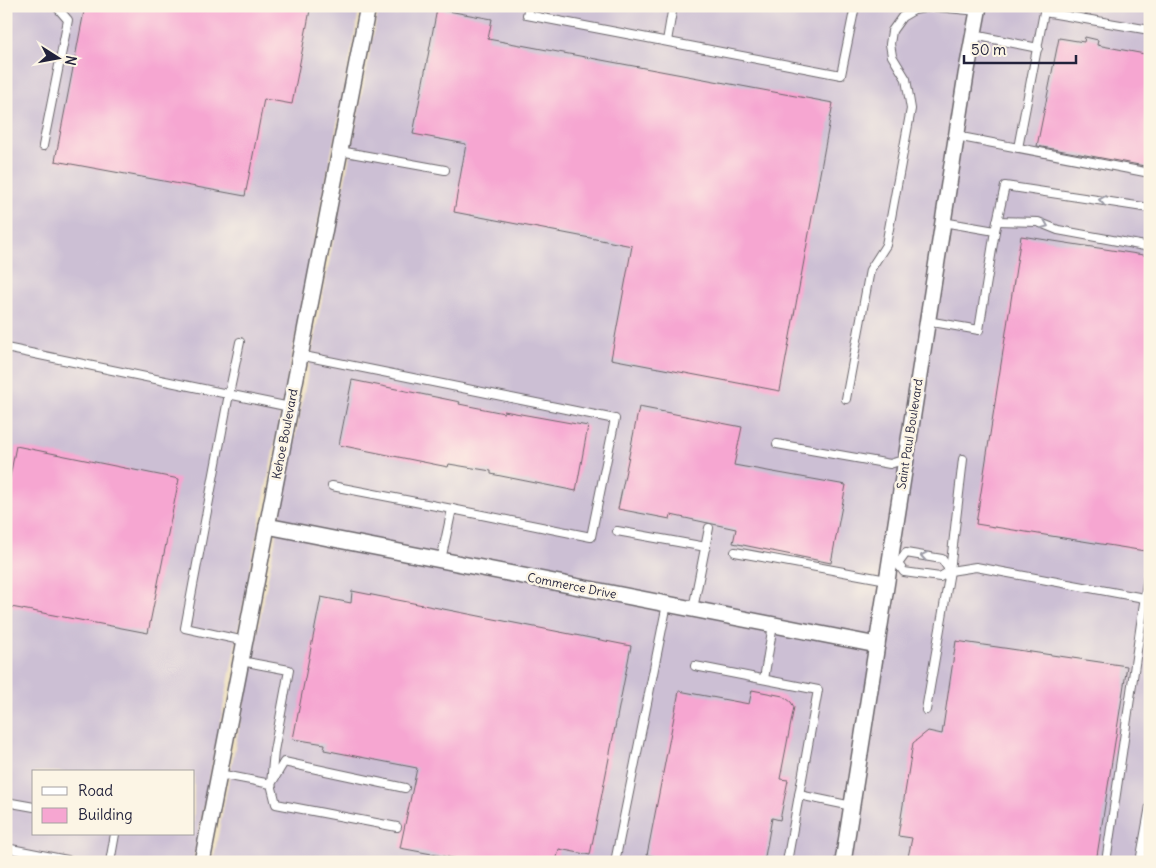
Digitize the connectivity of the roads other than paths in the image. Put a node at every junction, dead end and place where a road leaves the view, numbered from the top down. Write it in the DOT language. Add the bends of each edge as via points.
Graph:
graph roads {
  1 [pos="56,6"];
  2 [pos="368,6"];
  3 [pos="529,6"];
  4 [pos="673,6"];
  5 [pos="855,6"];
  6 [pos="928,6"];
  7 [pos="979,9"];
  8 [pos="1045,9"];
  9 [pos="1150,30"];
  10 [pos="974,35"];
  11 [pos="667,41"];
  12 [pos="1038,48"];
  13 [pos="956,136"];
  14 [pos="43,146"];
  15 [pos="1018,148"];
  16 [pos="340,151"];
  17 [pos="446,170"];
  18 [pos="1150,173"];
  19 [pos="1150,208"];
  20 [pos="997,221"];
  21 [pos="943,222"];
  22 [pos="995,231"];
  23 [pos="1150,247"];
  24 [pos="927,321"];
  25 [pos="240,342"];
  26 [pos="6,348"];
  27 [pos="299,355"];
  28 [pos="229,394"];
  29 [pos="846,399"];
  30 [pos="290,407"];
  31 [pos="777,444"];
  32 [pos="906,459"];
  33 [pos="963,459"];
  34 [pos="332,486"];
  35 [pos="452,509"];
  36 [pos="267,526"];
  37 [pos="709,528"];
  38 [pos="617,531"];
  39 [pos="706,547"];
  40 [pos="735,552"];
  41 [pos="441,560"];
  42 [pos="1150,562"];
  43 [pos="894,564"];
  44 [pos="950,571"];
  45 [pos="887,580"];
  46 [pos="1144,598"];
  47 [pos="667,604"];
  48 [pos="694,609"];
  49 [pos="773,625"];
  50 [pos="245,641"];
  51 [pos="877,645"];
  52 [pos="241,661"];
  53 [pos="694,666"];
  54 [pos="764,679"];
  55 [pos="926,710"];
  56 [pos="219,774"];
  57 [pos="271,784"];
  58 [pos="405,788"];
  59 [pos="799,795"];
  60 [pos="6,802"];
  61 [pos="852,806"];
  62 [pos="1150,806"];
  63 [pos="32,807"];
  64 [pos="398,827"];
  65 [pos="1147,834"];
  66 [pos="116,836"];
  67 [pos="6,848"];
  68 [pos="70,861"];
  69 [pos="110,862"];
  70 [pos="202,862"];
  71 [pos="615,862"];
  72 [pos="787,862"];
  73 [pos="843,862"];
  74 [pos="1106,862"];
  75 [pos="1140,862"];
  1 -- 14 [label="lane" via="68,20"];
  2 -- 16 [label="street, Kehoe Boulevard"];
  3 -- 11 [label="lane" via="527,15"];
  4 -- 11 [label="lane"];
  5 -- 11 [label="lane" via="841,75"];
  6 -- 7 [label="lane"];
  6 -- 29 [label="lane" via="902,17 892,31 892,56 906,79 912,109 886,244 870,270"];
  7 -- 10 [label="street, Saint Paul Boulevard"];
  8 -- 9 [label="lane"];
  8 -- 12 [label="lane"];
  10 -- 12 [label="lane"];
  10 -- 13 [label="street, Saint Paul Boulevard"];
  12 -- 15 [label="lane"];
  13 -- 15 [label="lane"];
  13 -- 21 [label="street, Saint Paul Boulevard"];
  15 -- 18 [label="lane"];
  16 -- 17 [label="lane"];
  16 -- 27 [label="street, Kehoe Boulevard"];
  19 -- 20 [label="lane, one-way" via="1004,186"];
  20 -- 22 [label="lane"];
  20 -- 23 [label="lane, one-way" via="1038,222 1058,230"];
  21 -- 22 [label="lane"];
  21 -- 24 [label="street, Saint Paul Boulevard"];
  22 -- 24 [label="lane" via="979,330"];
  24 -- 32 [label="street, Saint Paul Boulevard"];
  25 -- 28 [label="lane"];
  26 -- 28 [label="lane"];
  27 -- 30 [label="street, Kehoe Boulevard"];
  27 -- 35 [label="lane" via="616,419 591,537"];
  28 -- 30 [label="lane"];
  28 -- 50 [label="lane" via="185,628"];
  30 -- 36 [label="street, Kehoe Boulevard"];
  31 -- 32 [label="lane" via="890,464"];
  32 -- 43 [label="street, Saint Paul Boulevard"];
  33 -- 44 [label="lane"];
  34 -- 35 [label="lane"];
  35 -- 41 [label="lane"];
  36 -- 41 [label="street, Commerce Drive"];
  36 -- 50 [label="street, Kehoe Boulevard"];
  37 -- 39 [label="lane"];
  38 -- 39 [label="lane"];
  39 -- 48 [label="lane"];
  40 -- 45 [label="lane"];
  41 -- 47 [label="street, Commerce Drive"];
  42 -- 46 [label="lane"];
  43 -- 44 [label="lane" via="904,572 940,577"];
  44 -- 43 [label="lane, one-way" via="942,559 906,553"];
  43 -- 45 [label="street, Saint Paul Boulevard"];
  44 -- 46 [label="lane" via="976,567"];
  44 -- 55 [label="lane"];
  45 -- 51 [label="street, Saint Paul Boulevard"];
  46 -- 74 [label="lane"];
  47 -- 48 [label="street, Commerce Drive"];
  47 -- 71 [label="lane"];
  48 -- 49 [label="street, Commerce Drive"];
  49 -- 51 [label="street, Commerce Drive"];
  49 -- 54 [label="lane"];
  50 -- 52 [label="street, Kehoe Boulevard"];
  51 -- 61 [label="street, Saint Paul Boulevard"];
  52 -- 56 [label="street, Kehoe Boulevard"];
  52 -- 57 [label="lane" via="289,670"];
  53 -- 54 [label="lane"];
  54 -- 59 [label="lane" via="818,690"];
  56 -- 57 [label="lane"];
  56 -- 70 [label="street, Kehoe Boulevard"];
  57 -- 58 [label="lane" via="284,762"];
  57 -- 64 [label="lane" via="276,804"];
  59 -- 61 [label="lane"];
  59 -- 72 [label="lane"];
  60 -- 63 [label="lane"];
  61 -- 73 [label="street, Saint Paul Boulevard"];
  62 -- 65 [label="lane"];
  65 -- 75 [label="lane"];
  66 -- 69 [label="lane"];
  67 -- 68 [label="lane"];
}
